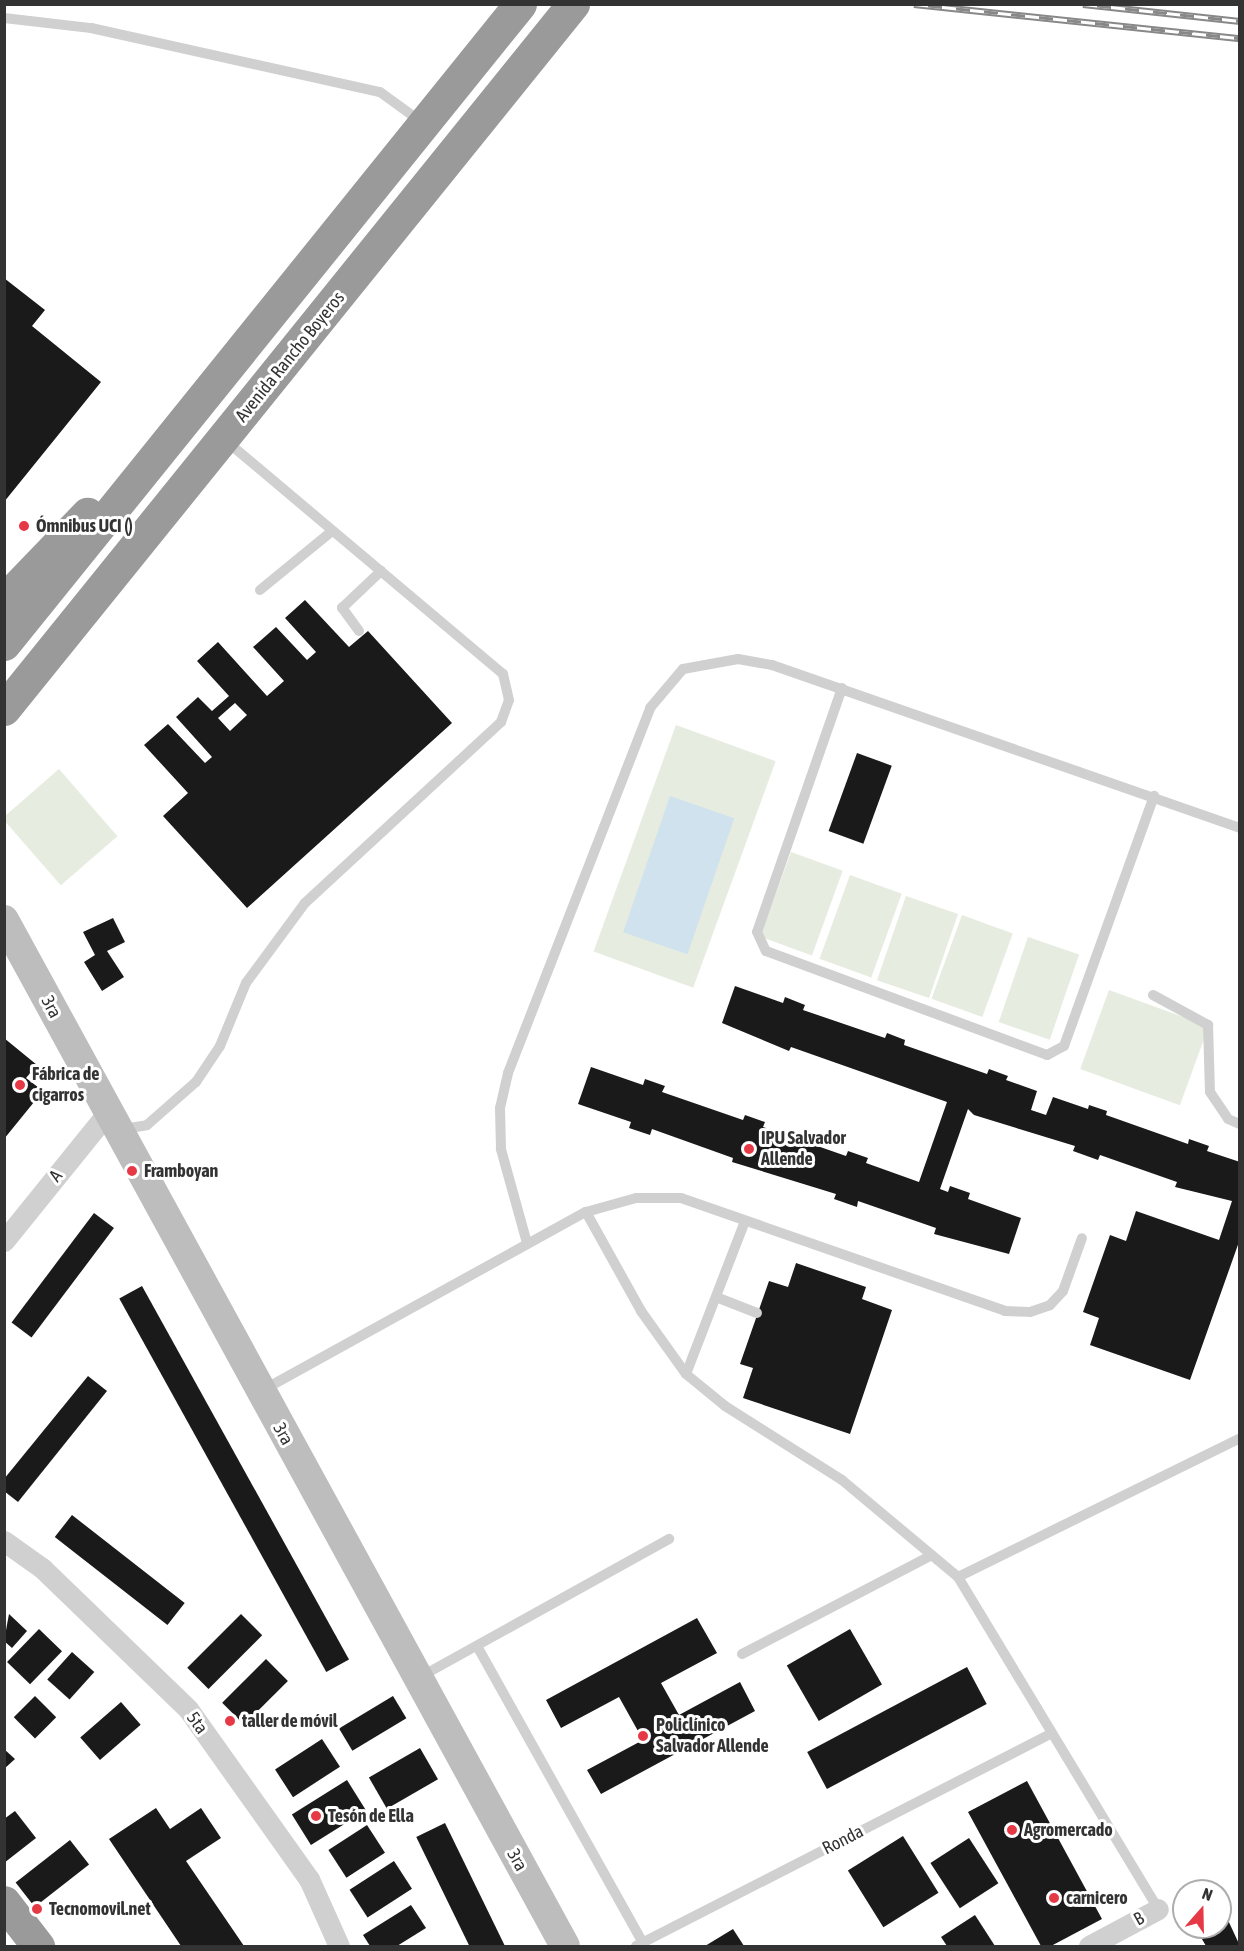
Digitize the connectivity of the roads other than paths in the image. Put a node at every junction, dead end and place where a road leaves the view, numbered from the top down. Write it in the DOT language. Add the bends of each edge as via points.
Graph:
graph roads {
  1 [pos="520,4"];
  2 [pos="573,4"];
  3 [pos="4,18"];
  4 [pos="422,123"];
  5 [pos="190,419"];
  6 [pos="224,439"];
  7 [pos="332,531"];
  8 [pos="381,571"];
  9 [pos="260,590"];
  10 [pos="4,600"];
  11 [pos="359,631"];
  12 [pos="4,645"];
  13 [pos="842,688"];
  14 [pos="4,709"];
  15 [pos="1154,796"];
  16 [pos="1239,828"];
  17 [pos="4,920"];
  18 [pos="1154,995"];
  19 [pos="114,1121"];
  20 [pos="1239,1124"];
  21 [pos="586,1212"];
  22 [pos="745,1221"];
  23 [pos="1082,1238"];
  24 [pos="4,1241"];
  25 [pos="527,1244"];
  26 [pos="716,1297"];
  27 [pos="757,1313"];
  28 [pos="686,1374"];
  29 [pos="260,1391"];
  30 [pos="1239,1438"];
  31 [pos="669,1539"];
  32 [pos="4,1540"];
  33 [pos="932,1555"];
  34 [pos="958,1577"];
  35 [pos="477,1646"];
  36 [pos="742,1654"];
  37 [pos="416,1679"];
  38 [pos="1050,1734"];
  39 [pos="4,1902"];
  40 [pos="1158,1909"];
  41 [pos="639,1945"];
  42 [pos="38,1947"];
  43 [pos="339,1947"];
  44 [pos="565,1947"];
  45 [pos="1089,1947"];
  1 -- 4 [label="highway"];
  2 -- 6 [label="highway, Avenida Rancho Boyeros"];
  3 -- 4 [label="lane" via="91,28 380,92"];
  4 -- 5 [label="highway"];
  5 -- 10 [label="highway" via="107,494"];
  5 -- 12 [label="highway"];
  6 -- 7 [label="lane"];
  6 -- 14 [label="highway, Avenida Rancho Boyeros"];
  7 -- 8 [label="lane"];
  7 -- 9 [label="lane"];
  8 -- 11 [label="lane" via="342,608"];
  8 -- 19 [label="lane" via="503,674 509,700 501,722 305,903 246,983 220,1046 196,1082 147,1125"];
  13 -- 15 [label="lane"];
  13 -- 15 [label="lane" via="757,932 766,951 1047,1055 1064,1046"];
  13 -- 25 [label="lane" via="772,664 706,662 683,669 650,708 500,1108 501,1149"];
  15 -- 16 [label="lane"];
  17 -- 19 [label="street, 3ra"];
  18 -- 20 [label="lane" via="1208,1025 1210,1092 1228,1119"];
  19 -- 24 [label="street, A"];
  19 -- 29 [label="street, 3ra"];
  21 -- 22 [label="lane" via="636,1198 681,1198"];
  21 -- 25 [label="lane"];
  21 -- 28 [label="lane" via="641,1311"];
  22 -- 23 [label="lane" via="1005,1311 1030,1312 1050,1305 1063,1290"];
  22 -- 26 [label="lane"];
  25 -- 29 [label="lane"];
  26 -- 27 [label="lane"];
  26 -- 28 [label="lane"];
  28 -- 33 [label="lane" via="724,1406 842,1480"];
  29 -- 37 [label="street, 3ra"];
  30 -- 34 [label="lane"];
  31 -- 35 [label="lane"];
  32 -- 43 [label="street, 5ta" via="42,1568 188,1710 309,1879"];
  33 -- 34 [label="lane"];
  33 -- 36 [label="lane"];
  34 -- 38 [label="lane"];
  35 -- 37 [label="lane"];
  35 -- 41 [label="lane"];
  37 -- 44 [label="street, 3ra"];
  38 -- 40 [label="lane"];
  38 -- 41 [label="lane, Ronda"];
  39 -- 42 [label="highway"];
  40 -- 45 [label="street, B"];
}
